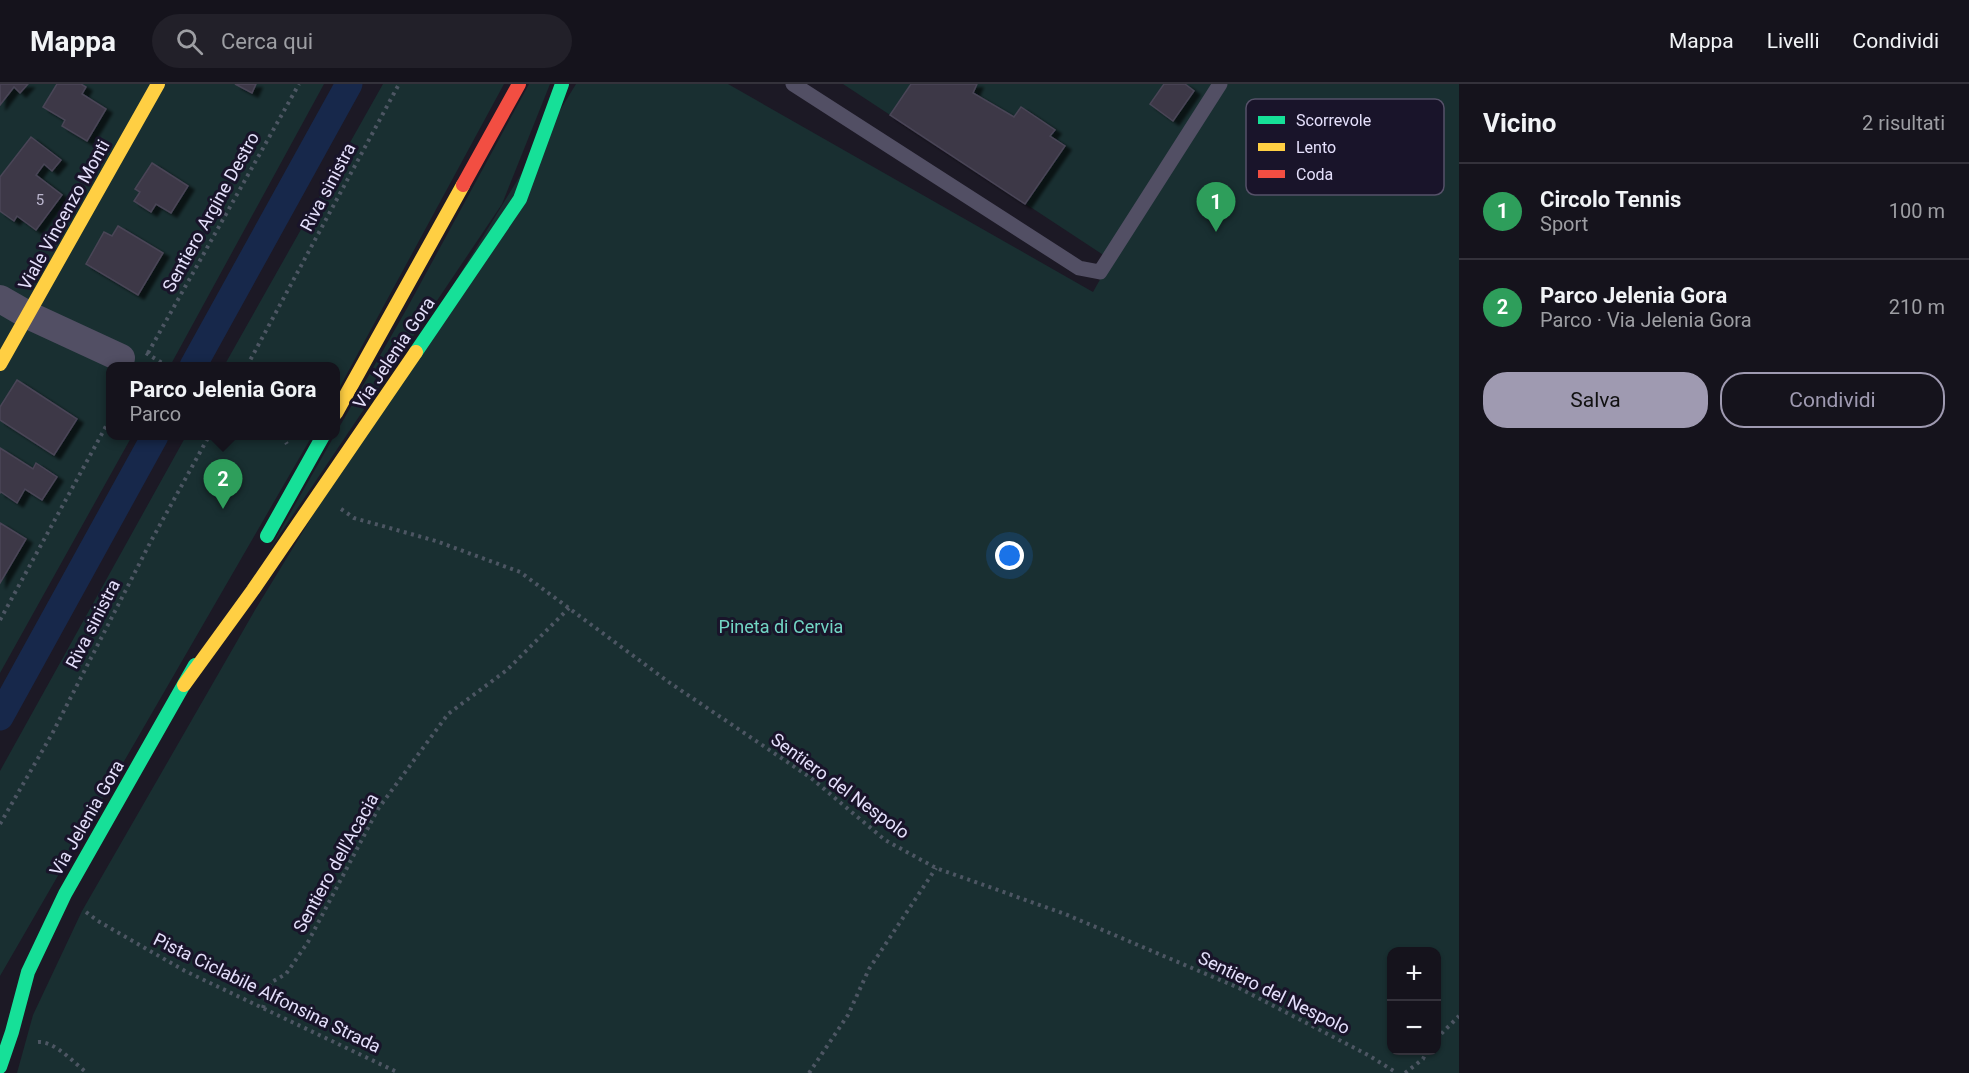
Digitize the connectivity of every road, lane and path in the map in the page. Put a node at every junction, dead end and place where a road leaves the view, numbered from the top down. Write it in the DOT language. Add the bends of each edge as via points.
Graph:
graph roads {
  1 [pos="158,84"];
  2 [pos="299,84"];
  3 [pos="399,84"];
  4 [pos="519,84"];
  5 [pos="562,84"];
  6 [pos="794,84"];
  7 [pos="1220,84"];
  8 [pos="0,299"];
  9 [pos="28,315"];
  10 [pos="134,356"];
  11 [pos="154,362"];
  12 [pos="249,362"];
  13 [pos="0,364"];
  14 [pos="340,406"];
  15 [pos="106,428"];
  16 [pos="206,440"];
  17 [pos="320,440"];
  18 [pos="354,518"];
  19 [pos="258,552"];
  20 [pos="241,582"];
  21 [pos="569,608"];
  22 [pos="0,620"];
  23 [pos="184,685"];
  24 [pos="0,824"];
  25 [pos="936,868"];
  26 [pos="64,894"];
  27 [pos="28,972"];
  28 [pos="7,994"];
  29 [pos="263,1008"];
  30 [pos="1459,1016"];
  31 [pos="12,1032"];
  32 [pos="1441,1035"];
  33 [pos="1425,1055"];
  34 [pos="0,1067"];
  35 [pos="87,1073"];
  36 [pos="399,1073"];
  37 [pos="809,1073"];
  38 [pos="1397,1073"];
  39 [pos="1405,1073"];
  1 -- 9 [label="street, Viale Vincenzo Monti"];
  2 -- 10 [label="path, Sentiero Argine Destro"];
  3 -- 12 [label="path, Riva sinistra"];
  4 -- 14 [label="street, Via Jelenia Gora"];
  5 -- 23 [label="street, Via Jelenia Gora" via="520,199"];
  6 -- 7 [label="lane" via="1079,268 1100,272"];
  8 -- 9 [label="street"];
  9 -- 10 [label="street"];
  9 -- 13 [label="street, Viale Vincenzo Monti"];
  10 -- 11 [label="path"];
  15 -- 22 [label="path"];
  16 -- 24 [label="path, Riva sinistra" via="52,734"];
  17 -- 19 [label="street"];
  18 -- 21 [label="path, Sentiero del Nespolo" via="436,541 520,572"];
  20 -- 23 [label="street, Via Jelenia Gora"];
  21 -- 25 [label="path, Sentiero del Nespolo" via="670,683 811,778 885,840"];
  21 -- 29 [label="path, Sentiero dell'Acacia" via="507,670 448,714 378,809 308,942 285,974 270,983"];
  23 -- 26 [label="street, Via Jelenia Gora"];
  25 -- 37 [label="path" via="868,969 848,1015"];
  25 -- 38 [label="path, Sentiero del Nespolo" via="1065,914 1239,988"];
  26 -- 27 [label="street, Via Jelenia Gora"];
  26 -- 29 [label="path, Pista Ciclabile Alfonsina Strada" via="107,927 185,971"];
  27 -- 28 [label="street, Via Jelenia Gora"];
  27 -- 31 [label="street, Via Jelenia Gora"];
  29 -- 36 [label="path, Pista Ciclabile Alfonsina Strada"];
  30 -- 32 [label="path"];
  31 -- 34 [label="street, Via Jelenia Gora"];
  31 -- 35 [label="path" via="58,1048"];
  33 -- 39 [label="path"];
}
